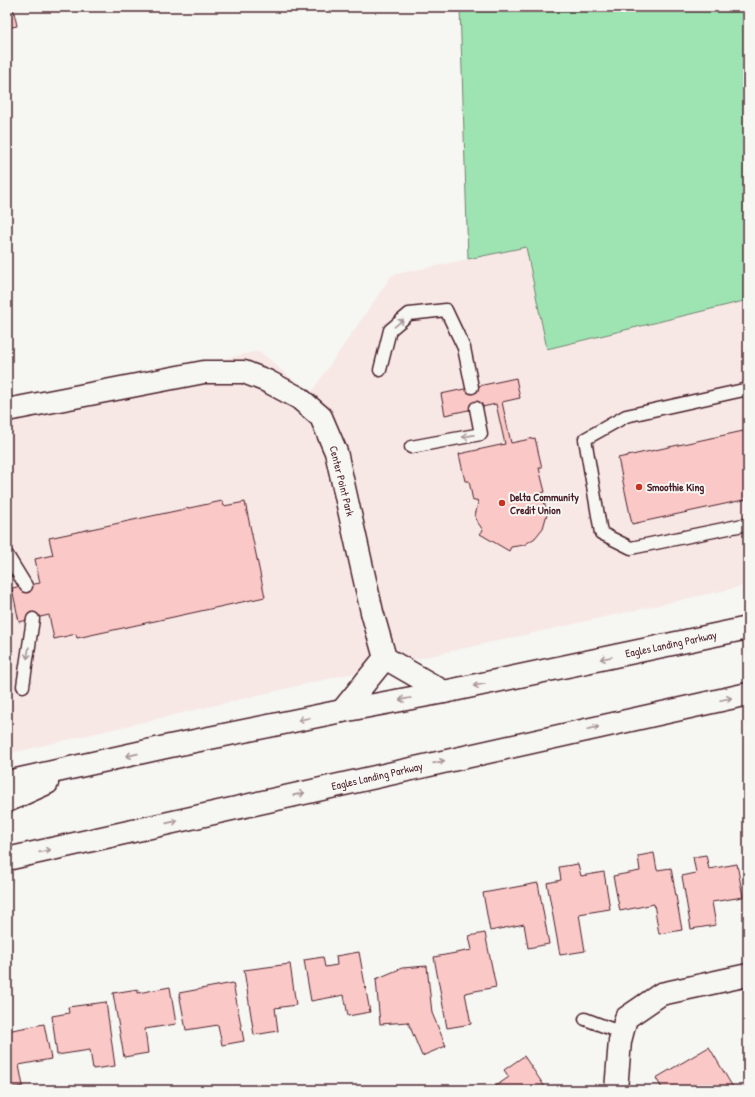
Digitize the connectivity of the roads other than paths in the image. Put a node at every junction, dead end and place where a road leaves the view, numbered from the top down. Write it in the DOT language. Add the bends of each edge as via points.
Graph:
graph roads {
  1 [pos="380,370"];
  2 [pos="472,387"];
  3 [pos="748,389"];
  4 [pos="476,408"];
  5 [pos="7,410"];
  6 [pos="411,447"];
  7 [pos="748,524"];
  8 [pos="7,555"];
  9 [pos="26,586"];
  10 [pos="33,619"];
  11 [pos="745,626"];
  12 [pos="384,658"];
  13 [pos="23,686"];
  14 [pos="444,692"];
  15 [pos="748,694"];
  16 [pos="342,711"];
  17 [pos="88,764"];
  18 [pos="7,782"];
  19 [pos="7,801"];
  20 [pos="7,859"];
  21 [pos="748,975"];
  22 [pos="585,1019"];
  23 [pos="622,1032"];
  24 [pos="616,1090"];
  1 -- 2 [label="lane, one-way" via="390,330 409,314 446,310 464,348"];
  3 -- 7 [label="lane" via="626,416 585,439 601,533 631,548"];
  4 -- 6 [label="lane, one-way" via="480,434"];
  5 -- 12 [label="main road, Center Point Park" via="204,372 244,372 300,398 321,417 336,452"];
  8 -- 9 [label="lane"];
  10 -- 13 [label="lane, one-way"];
  11 -- 14 [label="main road, Eagles Landing Parkway, one-way"];
  12 -- 14 [label="main road"];
  12 -- 16 [label="main road"];
  14 -- 16 [label="main road, Eagles Landing Parkway, one-way"];
  20 -- 15 [label="main road, Eagles Landing Parkway, one-way"];
  16 -- 17 [label="main road, Eagles Landing Parkway, one-way"];
  17 -- 18 [label="main road, Eagles Landing Parkway"];
  17 -- 19 [label="main road"];
  21 -- 23 [label="main road" via="661,994 626,1018"];
  22 -- 23 [label="lane"];
  23 -- 24 [label="main road"];
}
